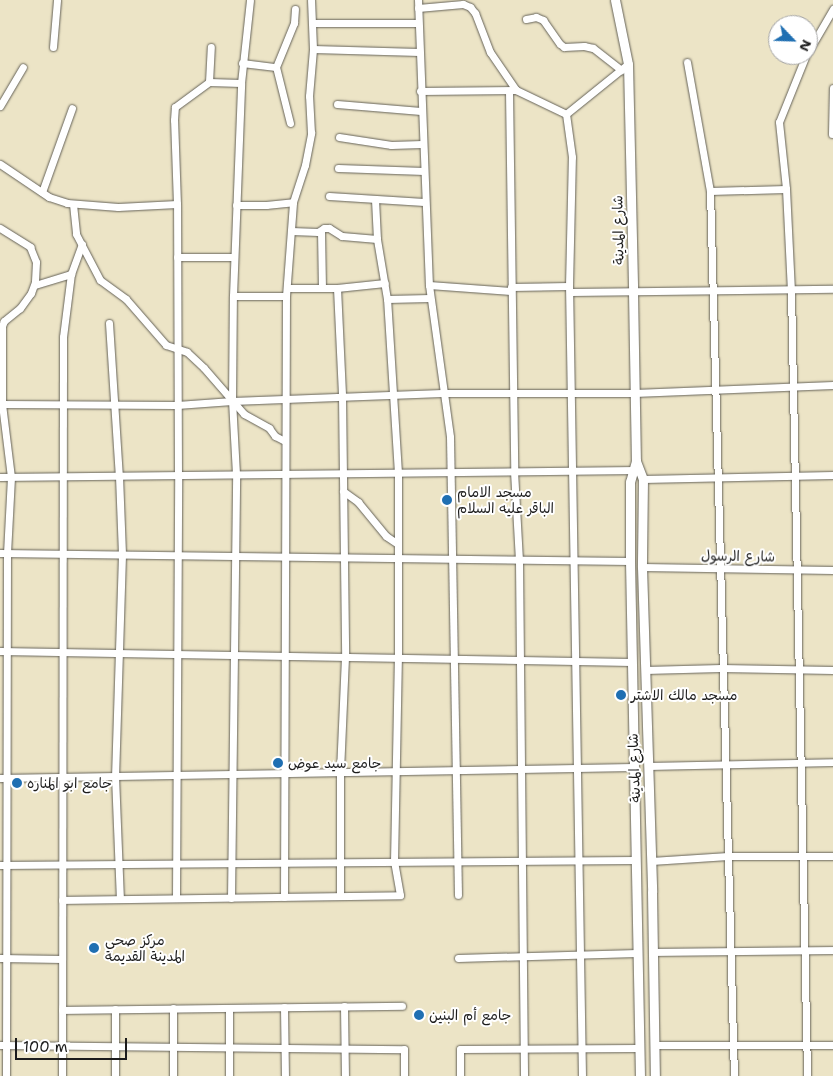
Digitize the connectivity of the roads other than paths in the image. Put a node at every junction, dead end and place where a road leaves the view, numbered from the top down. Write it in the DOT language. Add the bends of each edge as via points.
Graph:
graph roads {
  1 [pos="57,0"];
  2 [pos="250,0"];
  3 [pos="311,0"];
  4 [pos="615,0"];
  5 [pos="418,4"];
  6 [pos="295,9"];
  7 [pos="833,9"];
  8 [pos="526,19"];
  9 [pos="418,22"];
  10 [pos="312,23"];
  11 [pos="818,35"];
  12 [pos="53,47"];
  13 [pos="211,47"];
  14 [pos="313,49"];
  15 [pos="418,52"];
  16 [pos="687,62"];
  17 [pos="242,63"];
  18 [pos="802,65"];
  19 [pos="23,67"];
  20 [pos="276,67"];
  21 [pos="624,67"];
  22 [pos="209,82"];
  23 [pos="241,83"];
  24 [pos="833,88"];
  25 [pos="512,90"];
  26 [pos="420,91"];
  27 [pos="336,104"];
  28 [pos="0,106"];
  29 [pos="72,108"];
  30 [pos="421,111"];
  31 [pos="566,114"];
  32 [pos="290,123"];
  33 [pos="832,134"];
  34 [pos="339,137"];
  35 [pos="422,144"];
  36 [pos="0,164"];
  37 [pos="338,168"];
  38 [pos="424,171"];
  39 [pos="786,189"];
  40 [pos="710,191"];
  41 [pos="42,192"];
  42 [pos="329,196"];
  43 [pos="374,199"];
  44 [pos="293,202"];
  45 [pos="424,202"];
  46 [pos="73,204"];
  47 [pos="177,204"];
  48 [pos="236,205"];
  49 [pos="0,228"];
  50 [pos="291,231"];
  51 [pos="321,231"];
  52 [pos="377,239"];
  53 [pos="82,244"];
  54 [pos="177,257"];
  55 [pos="234,257"];
  56 [pos="71,274"];
  57 [pos="385,283"];
  58 [pos="35,285"];
  59 [pos="429,285"];
  60 [pos="286,288"];
  61 [pos="322,288"];
  62 [pos="337,288"];
  63 [pos="511,289"];
  64 [pos="569,289"];
  65 [pos="833,289"];
  66 [pos="791,290"];
  67 [pos="713,291"];
  68 [pos="633,292"];
  69 [pos="233,296"];
  70 [pos="286,296"];
  71 [pos="430,298"];
  72 [pos="387,300"];
  73 [pos="109,323"];
  74 [pos="177,348"];
  75 [pos="833,385"];
  76 [pos="793,386"];
  77 [pos="715,390"];
  78 [pos="512,392"];
  79 [pos="442,393"];
  80 [pos="570,393"];
  81 [pos="634,393"];
  82 [pos="394,395"];
  83 [pos="342,396"];
  84 [pos="285,399"];
  85 [pos="232,400"];
  86 [pos="1,404"];
  87 [pos="63,404"];
  88 [pos="114,404"];
  89 [pos="177,405"];
  90 [pos="285,441"];
  91 [pos="514,470"];
  92 [pos="572,471"];
  93 [pos="452,472"];
  94 [pos="343,473"];
  95 [pos="398,473"];
  96 [pos="639,473"];
  97 [pos="236,474"];
  98 [pos="286,474"];
  99 [pos="178,475"];
  100 [pos="795,475"];
  101 [pos="833,475"];
  102 [pos="63,476"];
  103 [pos="119,476"];
  104 [pos="0,477"];
  105 [pos="11,477"];
  106 [pos="718,478"];
  107 [pos="343,490"];
  108 [pos="398,544"];
  109 [pos="4,553"];
  110 [pos="63,554"];
  111 [pos="122,555"];
  112 [pos="177,556"];
  113 [pos="234,557"];
  114 [pos="285,557"];
  115 [pos="343,558"];
  116 [pos="398,559"];
  117 [pos="453,560"];
  118 [pos="519,561"];
  119 [pos="573,562"];
  120 [pos="630,562"];
  121 [pos="642,567"];
  122 [pos="720,568"];
  123 [pos="797,569"];
  124 [pos="833,570"];
  125 [pos="4,651"];
  126 [pos="63,652"];
  127 [pos="117,653"];
  128 [pos="176,654"];
  129 [pos="233,655"];
  130 [pos="284,656"];
  131 [pos="345,657"];
  132 [pos="398,658"];
  133 [pos="454,659"];
  134 [pos="520,660"];
  135 [pos="574,661"];
  136 [pos="632,662"];
  137 [pos="721,668"];
  138 [pos="799,669"];
  139 [pos="645,670"];
  140 [pos="833,670"];
  141 [pos="833,762"];
  142 [pos="801,763"];
  143 [pos="726,765"];
  144 [pos="648,766"];
  145 [pos="633,767"];
  146 [pos="576,768"];
  147 [pos="521,769"];
  148 [pos="456,770"];
  149 [pos="396,771"];
  150 [pos="340,772"];
  151 [pos="284,773"];
  152 [pos="232,774"];
  153 [pos="176,775"];
  154 [pos="115,776"];
  155 [pos="62,777"];
  156 [pos="3,778"];
  157 [pos="803,855"];
  158 [pos="728,856"];
  159 [pos="833,856"];
  160 [pos="635,860"];
  161 [pos="651,860"];
  162 [pos="522,861"];
  163 [pos="578,861"];
  164 [pos="341,862"];
  165 [pos="394,862"];
  166 [pos="457,862"];
  167 [pos="176,863"];
  168 [pos="231,863"];
  169 [pos="284,863"];
  170 [pos="62,864"];
  171 [pos="121,864"];
  172 [pos="3,865"];
  173 [pos="458,894"];
  174 [pos="340,896"];
  175 [pos="284,897"];
  176 [pos="176,898"];
  177 [pos="231,898"];
  178 [pos="120,899"];
  179 [pos="62,900"];
  180 [pos="729,950"];
  181 [pos="805,950"];
  182 [pos="833,950"];
  183 [pos="653,952"];
  184 [pos="637,953"];
  185 [pos="579,954"];
  186 [pos="523,956"];
  187 [pos="3,958"];
  188 [pos="458,958"];
  189 [pos="62,959"];
  190 [pos="344,1006"];
  191 [pos="402,1006"];
  192 [pos="284,1007"];
  193 [pos="173,1008"];
  194 [pos="229,1008"];
  195 [pos="115,1009"];
  196 [pos="62,1010"];
  197 [pos="3,1045"];
  198 [pos="655,1045"];
  199 [pos="734,1045"];
  200 [pos="807,1045"];
  201 [pos="833,1045"];
  202 [pos="62,1046"];
  203 [pos="115,1046"];
  204 [pos="173,1047"];
  205 [pos="229,1047"];
  206 [pos="285,1048"];
  207 [pos="345,1048"];
  208 [pos="524,1048"];
  209 [pos="581,1048"];
  210 [pos="640,1048"];
  211 [pos="6,1076"];
  212 [pos="62,1076"];
  213 [pos="115,1076"];
  214 [pos="173,1076"];
  215 [pos="229,1076"];
  216 [pos="285,1076"];
  217 [pos="346,1076"];
  218 [pos="404,1076"];
  219 [pos="460,1076"];
  220 [pos="524,1076"];
  221 [pos="582,1076"];
  222 [pos="640,1076"];
  223 [pos="655,1076"];
  224 [pos="734,1076"];
  225 [pos="807,1076"];
  1 -- 12 [label="street"];
  2 -- 17 [label="street"];
  3 -- 10 [label="street"];
  4 -- 21 [label="main road, شارع المدينة"];
  5 -- 9 [label="street"];
  5 -- 25 [label="street" via="463,4 470,7"];
  6 -- 20 [label="street" via="294,23"];
  7 -- 11 [label="street"];
  8 -- 21 [label="street" via="536,17 543,20 564,47 593,48"];
  9 -- 10 [label="street"];
  9 -- 15 [label="street"];
  10 -- 14 [label="street"];
  13 -- 22 [label="street"];
  14 -- 15 [label="street"];
  14 -- 44 [label="street" via="309,96 311,133"];
  15 -- 26 [label="street"];
  16 -- 40 [label="street"];
  17 -- 20 [label="street"];
  17 -- 23 [label="street"];
  18 -- 39 [label="street" via="779,122"];
  19 -- 28 [label="street"];
  20 -- 32 [label="street"];
  21 -- 31 [label="street"];
  21 -- 68 [label="main road, شارع المدينة"];
  22 -- 23 [label="street"];
  22 -- 47 [label="street" via="175,107"];
  23 -- 48 [label="street"];
  24 -- 33 [label="street"];
  25 -- 26 [label="street"];
  25 -- 31 [label="street"];
  25 -- 63 [label="street"];
  26 -- 30 [label="street"];
  27 -- 30 [label="street"];
  29 -- 41 [label="street"];
  30 -- 35 [label="street"];
  31 -- 64 [label="street" via="572,158"];
  34 -- 35 [label="street" via="391,145"];
  35 -- 38 [label="street"];
  36 -- 41 [label="street"];
  37 -- 38 [label="street"];
  38 -- 45 [label="street"];
  39 -- 40 [label="street"];
  39 -- 66 [label="street"];
  40 -- 67 [label="street"];
  41 -- 46 [label="street" via="55,200"];
  42 -- 43 [label="street"];
  43 -- 45 [label="street"];
  43 -- 52 [label="street"];
  44 -- 48 [label="street"];
  44 -- 50 [label="street"];
  45 -- 59 [label="street"];
  46 -- 47 [label="street" via="118,207"];
  46 -- 53 [label="street" via="76,234"];
  47 -- 54 [label="street"];
  48 -- 55 [label="street"];
  49 -- 58 [label="street" via="30,247 35,257"];
  50 -- 51 [label="street"];
  50 -- 60 [label="street"];
  51 -- 52 [label="street" via="329,228 342,236"];
  51 -- 61 [label="street"];
  52 -- 57 [label="street"];
  53 -- 56 [label="street"];
  53 -- 74 [label="street" via="97,277 126,299 163,343"];
  54 -- 55 [label="street"];
  54 -- 74 [label="street"];
  55 -- 69 [label="street"];
  56 -- 58 [label="street"];
  56 -- 87 [label="street" via="63,337"];
  57 -- 62 [label="street"];
  57 -- 72 [label="street"];
  58 -- 86 [label="street" via="25,303 2,323"];
  59 -- 63 [label="street"];
  59 -- 71 [label="street"];
  60 -- 61 [label="street"];
  60 -- 70 [label="street"];
  61 -- 62 [label="street"];
  62 -- 83 [label="street"];
  63 -- 64 [label="street"];
  63 -- 78 [label="street"];
  64 -- 68 [label="street"];
  64 -- 80 [label="street"];
  65 -- 66 [label="street"];
  66 -- 67 [label="street"];
  66 -- 76 [label="street"];
  67 -- 68 [label="street"];
  67 -- 77 [label="street"];
  68 -- 81 [label="main road, شارع المدينة"];
  69 -- 70 [label="street"];
  69 -- 85 [label="street"];
  70 -- 84 [label="street"];
  71 -- 72 [label="street"];
  71 -- 79 [label="street"];
  72 -- 82 [label="street"];
  73 -- 88 [label="street"];
  74 -- 85 [label="street" via="187,352 204,368"];
  74 -- 89 [label="street"];
  75 -- 76 [label="street"];
  76 -- 77 [label="street"];
  76 -- 100 [label="street"];
  77 -- 81 [label="street"];
  77 -- 106 [label="street"];
  78 -- 79 [label="street"];
  78 -- 80 [label="street"];
  78 -- 91 [label="street"];
  79 -- 82 [label="street"];
  79 -- 93 [label="street"];
  80 -- 81 [label="street"];
  80 -- 92 [label="street"];
  81 -- 96 [label="main road, شارع المدينة"];
  82 -- 83 [label="street"];
  82 -- 95 [label="street"];
  83 -- 84 [label="street"];
  83 -- 94 [label="street"];
  84 -- 85 [label="street"];
  84 -- 90 [label="street"];
  85 -- 89 [label="street"];
  85 -- 90 [label="street" via="247,416"];
  85 -- 97 [label="street"];
  86 -- 87 [label="street"];
  86 -- 105 [label="street"];
  87 -- 88 [label="street"];
  87 -- 102 [label="street"];
  88 -- 89 [label="street"];
  88 -- 103 [label="street"];
  89 -- 99 [label="street"];
  90 -- 98 [label="street"];
  91 -- 92 [label="street"];
  91 -- 93 [label="street"];
  91 -- 118 [label="street"];
  92 -- 96 [label="street"];
  92 -- 119 [label="street"];
  93 -- 95 [label="street"];
  93 -- 117 [label="street"];
  94 -- 95 [label="street"];
  94 -- 98 [label="street"];
  94 -- 107 [label="street"];
  95 -- 108 [label="street"];
  96 -- 106 [label="street"];
  96 -- 120 [label="main road, شارع المدينة" via="630,482"];
  96 -- 121 [label="main road, شارع المدينة"];
  97 -- 98 [label="street"];
  97 -- 99 [label="street"];
  97 -- 113 [label="street"];
  98 -- 114 [label="street"];
  99 -- 103 [label="street"];
  99 -- 112 [label="street"];
  100 -- 101 [label="street"];
  100 -- 106 [label="street"];
  100 -- 123 [label="street"];
  102 -- 103 [label="street"];
  102 -- 105 [label="street"];
  102 -- 110 [label="street"];
  103 -- 111 [label="street"];
  104 -- 105 [label="street"];
  105 -- 109 [label="street"];
  106 -- 122 [label="street"];
  107 -- 108 [label="street" via="358,502 386,536"];
  107 -- 115 [label="street"];
  108 -- 116 [label="street"];
  109 -- 110 [label="street"];
  109 -- 125 [label="street"];
  110 -- 111 [label="street"];
  110 -- 126 [label="street"];
  111 -- 112 [label="street"];
  111 -- 127 [label="street"];
  112 -- 113 [label="street"];
  112 -- 128 [label="street"];
  113 -- 114 [label="street"];
  113 -- 129 [label="street"];
  114 -- 115 [label="street"];
  114 -- 130 [label="street"];
  115 -- 116 [label="street"];
  115 -- 131 [label="street"];
  116 -- 117 [label="street"];
  116 -- 132 [label="street"];
  117 -- 118 [label="street"];
  117 -- 133 [label="street"];
  118 -- 119 [label="street"];
  118 -- 134 [label="street"];
  119 -- 120 [label="street"];
  119 -- 135 [label="street"];
  120 -- 136 [label="main road, شارع المدينة"];
  121 -- 122 [label="street, شارع الرسول"];
  121 -- 139 [label="main road, شارع المدينة"];
  122 -- 123 [label="street, شارع الرسول"];
  122 -- 137 [label="street"];
  123 -- 124 [label="street, شارع الرسول"];
  123 -- 138 [label="street"];
  125 -- 126 [label="street"];
  125 -- 156 [label="street"];
  126 -- 127 [label="street"];
  126 -- 155 [label="street"];
  127 -- 128 [label="street"];
  127 -- 154 [label="street"];
  128 -- 129 [label="street"];
  128 -- 153 [label="street"];
  129 -- 130 [label="street"];
  129 -- 152 [label="street"];
  130 -- 131 [label="street"];
  130 -- 151 [label="street"];
  131 -- 132 [label="street"];
  131 -- 150 [label="street"];
  132 -- 133 [label="street"];
  132 -- 149 [label="street"];
  133 -- 134 [label="street"];
  133 -- 148 [label="street"];
  134 -- 135 [label="street"];
  134 -- 147 [label="street"];
  135 -- 136 [label="street"];
  135 -- 146 [label="street"];
  136 -- 145 [label="main road, شارع المدينة"];
  137 -- 138 [label="street"];
  137 -- 139 [label="street"];
  137 -- 143 [label="street"];
  138 -- 140 [label="street"];
  138 -- 142 [label="street"];
  139 -- 144 [label="main road, شارع المدينة"];
  141 -- 142 [label="street"];
  142 -- 143 [label="street"];
  142 -- 157 [label="street"];
  143 -- 144 [label="street"];
  143 -- 158 [label="street"];
  144 -- 161 [label="main road, شارع المدينة"];
  145 -- 146 [label="street"];
  145 -- 160 [label="main road, شارع المدينة"];
  146 -- 147 [label="street"];
  146 -- 163 [label="street"];
  147 -- 148 [label="street"];
  147 -- 162 [label="street"];
  148 -- 149 [label="street"];
  148 -- 166 [label="street"];
  149 -- 150 [label="street"];
  149 -- 165 [label="street"];
  150 -- 151 [label="street"];
  150 -- 164 [label="street"];
  151 -- 152 [label="street"];
  151 -- 169 [label="street"];
  152 -- 153 [label="street"];
  152 -- 168 [label="street"];
  153 -- 154 [label="street"];
  153 -- 167 [label="street"];
  154 -- 155 [label="street"];
  154 -- 171 [label="street"];
  155 -- 156 [label="street"];
  155 -- 170 [label="street"];
  156 -- 172 [label="street"];
  157 -- 158 [label="street"];
  157 -- 159 [label="street"];
  157 -- 181 [label="street"];
  158 -- 161 [label="street"];
  158 -- 180 [label="street"];
  160 -- 163 [label="street"];
  160 -- 184 [label="main road, شارع المدينة"];
  161 -- 183 [label="main road, شارع المدينة"];
  162 -- 163 [label="street"];
  162 -- 166 [label="street"];
  162 -- 186 [label="street"];
  163 -- 185 [label="street"];
  164 -- 165 [label="street"];
  164 -- 169 [label="street"];
  164 -- 174 [label="street"];
  165 -- 166 [label="street"];
  165 -- 174 [label="street" via="400,895"];
  166 -- 173 [label="street"];
  167 -- 168 [label="street"];
  167 -- 171 [label="street"];
  167 -- 176 [label="street"];
  168 -- 169 [label="street"];
  168 -- 177 [label="street"];
  169 -- 175 [label="street"];
  170 -- 171 [label="street"];
  170 -- 172 [label="street"];
  170 -- 179 [label="street"];
  171 -- 178 [label="street"];
  172 -- 187 [label="street"];
  174 -- 175 [label="street"];
  175 -- 177 [label="street"];
  176 -- 177 [label="street"];
  176 -- 178 [label="street"];
  178 -- 179 [label="street"];
  179 -- 189 [label="street"];
  180 -- 181 [label="street"];
  180 -- 183 [label="street"];
  180 -- 199 [label="street"];
  181 -- 182 [label="street"];
  181 -- 200 [label="street"];
  183 -- 198 [label="main road, شارع المدينة"];
  184 -- 185 [label="street"];
  184 -- 210 [label="main road, شارع المدينة"];
  185 -- 186 [label="street"];
  185 -- 209 [label="street"];
  186 -- 188 [label="street"];
  186 -- 208 [label="street"];
  187 -- 189 [label="street"];
  187 -- 197 [label="street"];
  189 -- 196 [label="street"];
  190 -- 191 [label="street"];
  190 -- 192 [label="street"];
  190 -- 207 [label="street"];
  192 -- 194 [label="street"];
  192 -- 206 [label="street"];
  193 -- 194 [label="street"];
  193 -- 195 [label="street"];
  193 -- 204 [label="street"];
  194 -- 205 [label="street"];
  195 -- 196 [label="street"];
  195 -- 203 [label="street"];
  196 -- 202 [label="street"];
  197 -- 202 [label="street"];
  197 -- 211 [label="street"];
  198 -- 199 [label="street"];
  198 -- 223 [label="main road, شارع المدينة"];
  199 -- 200 [label="street"];
  199 -- 224 [label="street"];
  200 -- 201 [label="street"];
  200 -- 225 [label="street"];
  202 -- 203 [label="street"];
  202 -- 212 [label="street"];
  203 -- 204 [label="street"];
  203 -- 213 [label="street"];
  204 -- 205 [label="street"];
  204 -- 214 [label="street"];
  205 -- 206 [label="street"];
  205 -- 215 [label="street"];
  206 -- 207 [label="street"];
  206 -- 216 [label="street"];
  207 -- 217 [label="street"];
  207 -- 218 [label="street" via="404,1049"];
  208 -- 209 [label="street"];
  208 -- 219 [label="street" via="460,1049"];
  208 -- 220 [label="street"];
  209 -- 210 [label="street"];
  209 -- 221 [label="street"];
  210 -- 222 [label="main road, شارع المدينة"];
}
